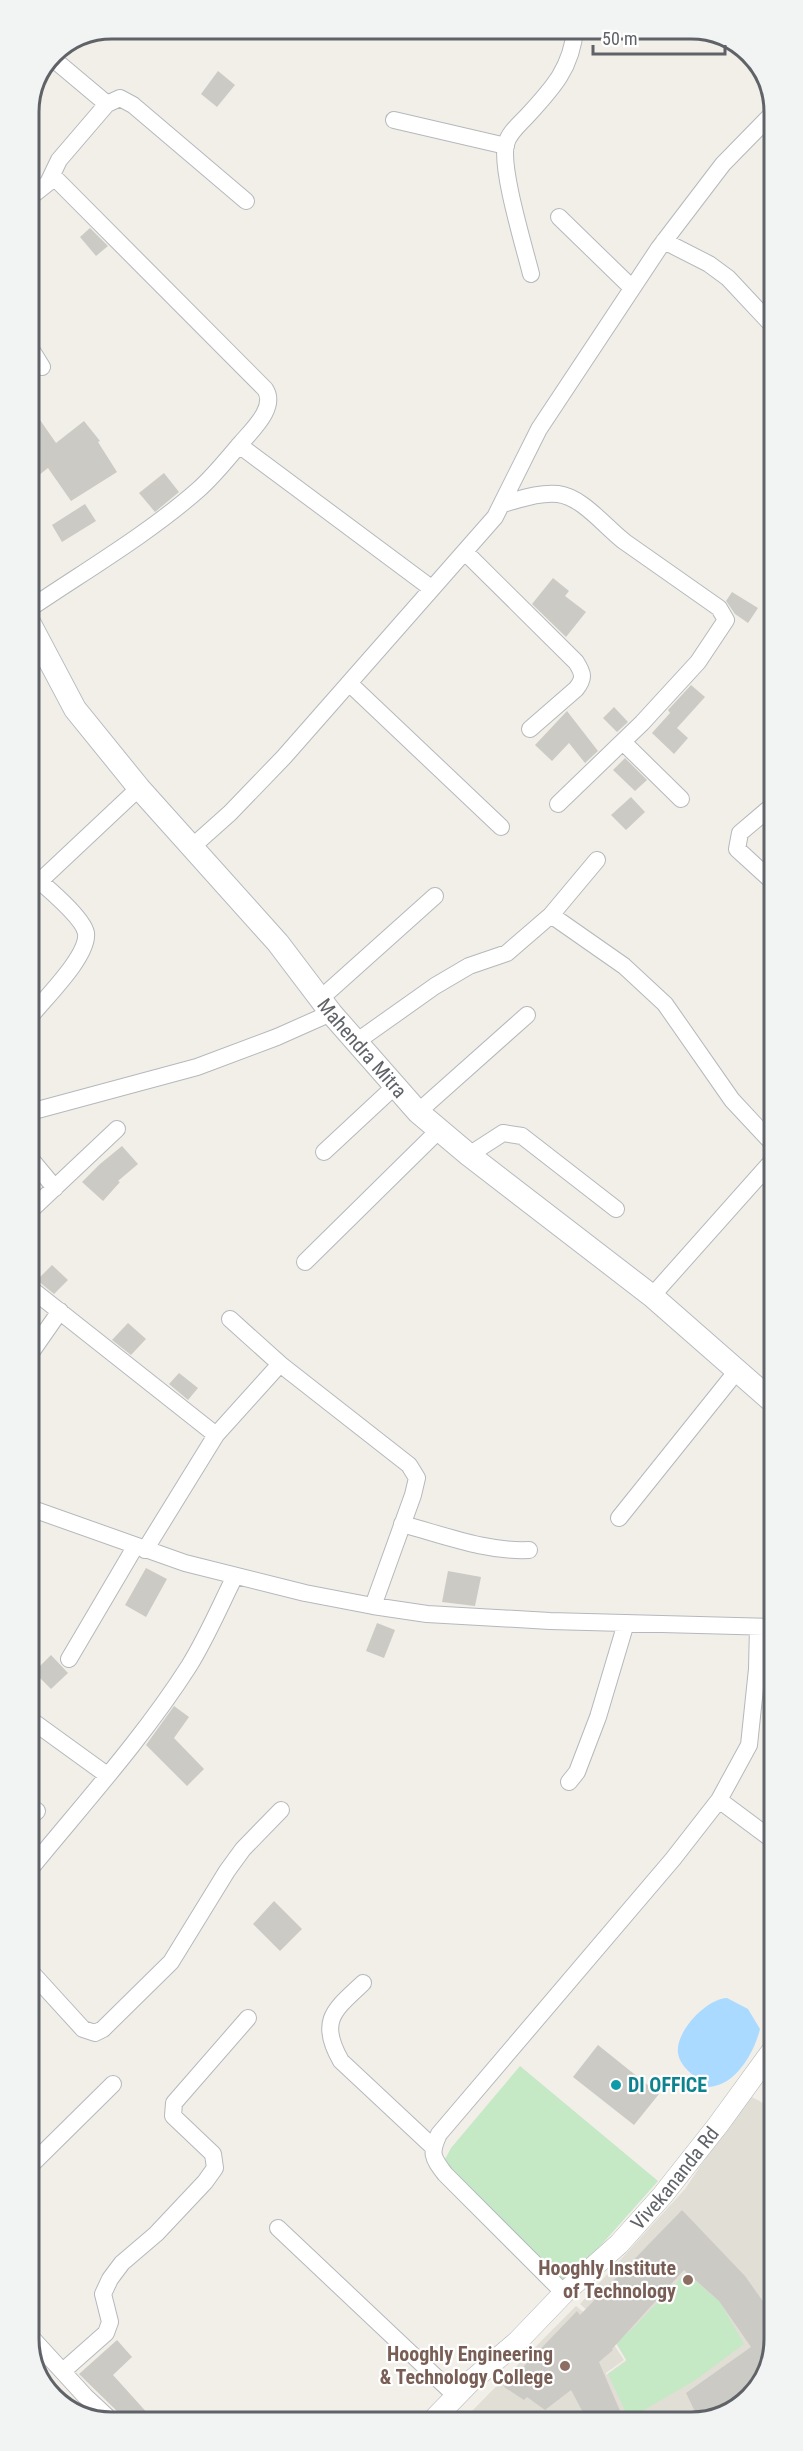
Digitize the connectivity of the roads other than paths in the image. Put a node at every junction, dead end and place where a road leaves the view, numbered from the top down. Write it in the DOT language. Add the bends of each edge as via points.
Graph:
graph roads {
  1 [pos="573,39"];
  2 [pos="58,63"];
  3 [pos="107,104"];
  4 [pos="394,120"];
  5 [pos="764,122"];
  6 [pos="506,146"];
  7 [pos="53,176"];
  8 [pos="39,192"];
  9 [pos="246,201"];
  10 [pos="559,217"];
  11 [pos="664,241"];
  12 [pos="531,274"];
  13 [pos="632,288"];
  14 [pos="764,316"];
  15 [pos="39,362"];
  16 [pos="42,367"];
  17 [pos="239,445"];
  18 [pos="503,504"];
  19 [pos="465,552"];
  20 [pos="430,588"];
  21 [pos="39,602"];
  22 [pos="39,641"];
  23 [pos="349,683"];
  24 [pos="530,729"];
  25 [pos="624,742"];
  26 [pos="139,788"];
  27 [pos="681,800"];
  28 [pos="558,804"];
  29 [pos="764,813"];
  30 [pos="501,827"];
  31 [pos="193,846"];
  32 [pos="597,860"];
  33 [pos="39,874"];
  34 [pos="764,874"];
  35 [pos="39,881"];
  36 [pos="435,896"];
  37 [pos="551,915"];
  38 [pos="39,1006"];
  39 [pos="326,1006"];
  40 [pos="527,1015"];
  41 [pos="356,1042"];
  42 [pos="395,1086"];
  43 [pos="39,1110"];
  44 [pos="418,1112"];
  45 [pos="117,1129"];
  46 [pos="438,1131"];
  47 [pos="764,1134"];
  48 [pos="324,1152"];
  49 [pos="469,1155"];
  50 [pos="39,1169"];
  51 [pos="764,1170"];
  52 [pos="55,1188"];
  53 [pos="39,1203"];
  54 [pos="616,1209"];
  55 [pos="305,1262"];
  56 [pos="39,1295"];
  57 [pos="652,1296"];
  58 [pos="60,1311"];
  59 [pos="230,1319"];
  60 [pos="39,1340"];
  61 [pos="280,1364"];
  62 [pos="736,1372"];
  63 [pos="764,1395"];
  64 [pos="216,1435"];
  65 [pos="39,1511"];
  66 [pos="619,1518"];
  67 [pos="402,1524"];
  68 [pos="140,1548"];
  69 [pos="529,1550"];
  70 [pos="235,1576"];
  71 [pos="373,1606"];
  72 [pos="626,1623"];
  73 [pos="764,1627"];
  74 [pos="764,1637"];
  75 [pos="69,1659"];
  76 [pos="39,1726"];
  77 [pos="108,1775"];
  78 [pos="569,1782"];
  79 [pos="720,1800"];
  80 [pos="281,1810"];
  81 [pos="764,1833"];
  82 [pos="39,1858"];
  83 [pos="39,1981"];
  84 [pos="363,1983"];
  85 [pos="248,2018"];
  86 [pos="764,2062"];
  87 [pos="113,2084"];
  88 [pos="433,2147"];
  89 [pos="39,2157"];
  90 [pos="278,2228"];
  91 [pos="564,2293"];
  92 [pos="40,2346"];
  93 [pos="63,2371"];
  94 [pos="456,2396"];
  95 [pos="103,2411"];
  96 [pos="441,2412"];
  1 -- 6 [label="street" via="571,53 552,89 509,135"];
  2 -- 3 [label="street"];
  3 -- 7 [label="street" via="59,160"];
  3 -- 9 [label="street" via="126,99"];
  4 -- 6 [label="street"];
  5 -- 11 [label="street" via="723,164"];
  6 -- 12 [label="street" via="508,177"];
  7 -- 8 [label="street"];
  7 -- 17 [label="street" via="265,389 269,395 266,411"];
  10 -- 13 [label="street"];
  11 -- 13 [label="street"];
  11 -- 14 [label="street" via="728,278"];
  13 -- 18 [label="street" via="539,429"];
  15 -- 16 [label="street"];
  17 -- 20 [label="street"];
  17 -- 21 [label="street" via="197,491"];
  18 -- 19 [label="street"];
  18 -- 25 [label="street" via="559,494 572,500 725,616 723,627 698,662"];
  19 -- 20 [label="street"];
  19 -- 24 [label="street" via="582,672 576,689"];
  20 -- 23 [label="street"];
  22 -- 26 [label="main road, Mahendra Mitra" via="75,709"];
  23 -- 30 [label="street"];
  23 -- 31 [label="street" via="260,784"];
  25 -- 27 [label="street"];
  25 -- 28 [label="street"];
  26 -- 31 [label="main road, Mahendra Mitra"];
  26 -- 33 [label="street"];
  29 -- 34 [label="street" via="740,833 738,849"];
  31 -- 39 [label="main road, Mahendra Mitra" via="278,943"];
  32 -- 37 [label="street"];
  35 -- 38 [label="street" via="86,933 76,960"];
  36 -- 39 [label="street"];
  37 -- 41 [label="street" via="507,953 469,966"];
  37 -- 47 [label="street" via="624,966 664,1004 732,1100"];
  39 -- 41 [label="main road, Mahendra Mitra"];
  39 -- 43 [label="street" via="277,1037 197,1067"];
  40 -- 44 [label="street"];
  41 -- 42 [label="main road, Mahendra Mitra"];
  42 -- 44 [label="main road, Mahendra Mitra"];
  42 -- 48 [label="street"];
  44 -- 46 [label="main road, Mahendra Mitra"];
  45 -- 52 [label="street"];
  46 -- 49 [label="main road, Mahendra Mitra"];
  46 -- 55 [label="street"];
  49 -- 54 [label="street" via="503,1132 522,1136"];
  49 -- 57 [label="main road, Mahendra Mitra"];
  50 -- 52 [label="street"];
  51 -- 57 [label="street"];
  52 -- 53 [label="street"];
  56 -- 58 [label="street"];
  57 -- 62 [label="main road, Mahendra Mitra"];
  58 -- 60 [label="street"];
  58 -- 64 [label="street"];
  59 -- 61 [label="street"];
  61 -- 64 [label="street"];
  61 -- 67 [label="street" via="409,1465 417,1478"];
  62 -- 63 [label="main road, Mahendra Mitra"];
  62 -- 66 [label="street"];
  64 -- 68 [label="street"];
  65 -- 68 [label="street"];
  67 -- 69 [label="street" via="484,1546"];
  67 -- 71 [label="street"];
  68 -- 70 [label="street"];
  68 -- 75 [label="street"];
  70 -- 71 [label="street"];
  70 -- 77 [label="street" via="190,1663"];
  71 -- 72 [label="street" via="427,1614"];
  72 -- 73 [label="street"];
  72 -- 78 [label="street" via="595,1726 578,1772"];
  74 -- 79 [label="street" via="749,1745"];
  76 -- 77 [label="street"];
  77 -- 82 [label="street"];
  79 -- 81 [label="street"];
  79 -- 88 [label="street" via="440,2133"];
  80 -- 83 [label="street" via="227,1871 171,1962 103,2029 95,2033 84,2029"];
  84 -- 88 [label="street" via="335,2009 330,2019 334,2049 341,2061"];
  85 -- 93 [label="street" via="174,2103 173,2116 213,2154 214,2168 205,2182 110,2279 104,2294 110,2322 106,2334"];
  86 -- 91 [label="street, Vivekananda Rd" via="662,2196 619,2244"];
  87 -- 89 [label="street"];
  88 -- 91 [label="street" via="434,2160 445,2174"];
  90 -- 94 [label="street"];
  91 -- 94 [label="street, Vivekananda Rd" via="517,2342"];
  92 -- 93 [label="street"];
  93 -- 95 [label="street"];
  94 -- 96 [label="street, Vivekananda Rd"];
}
